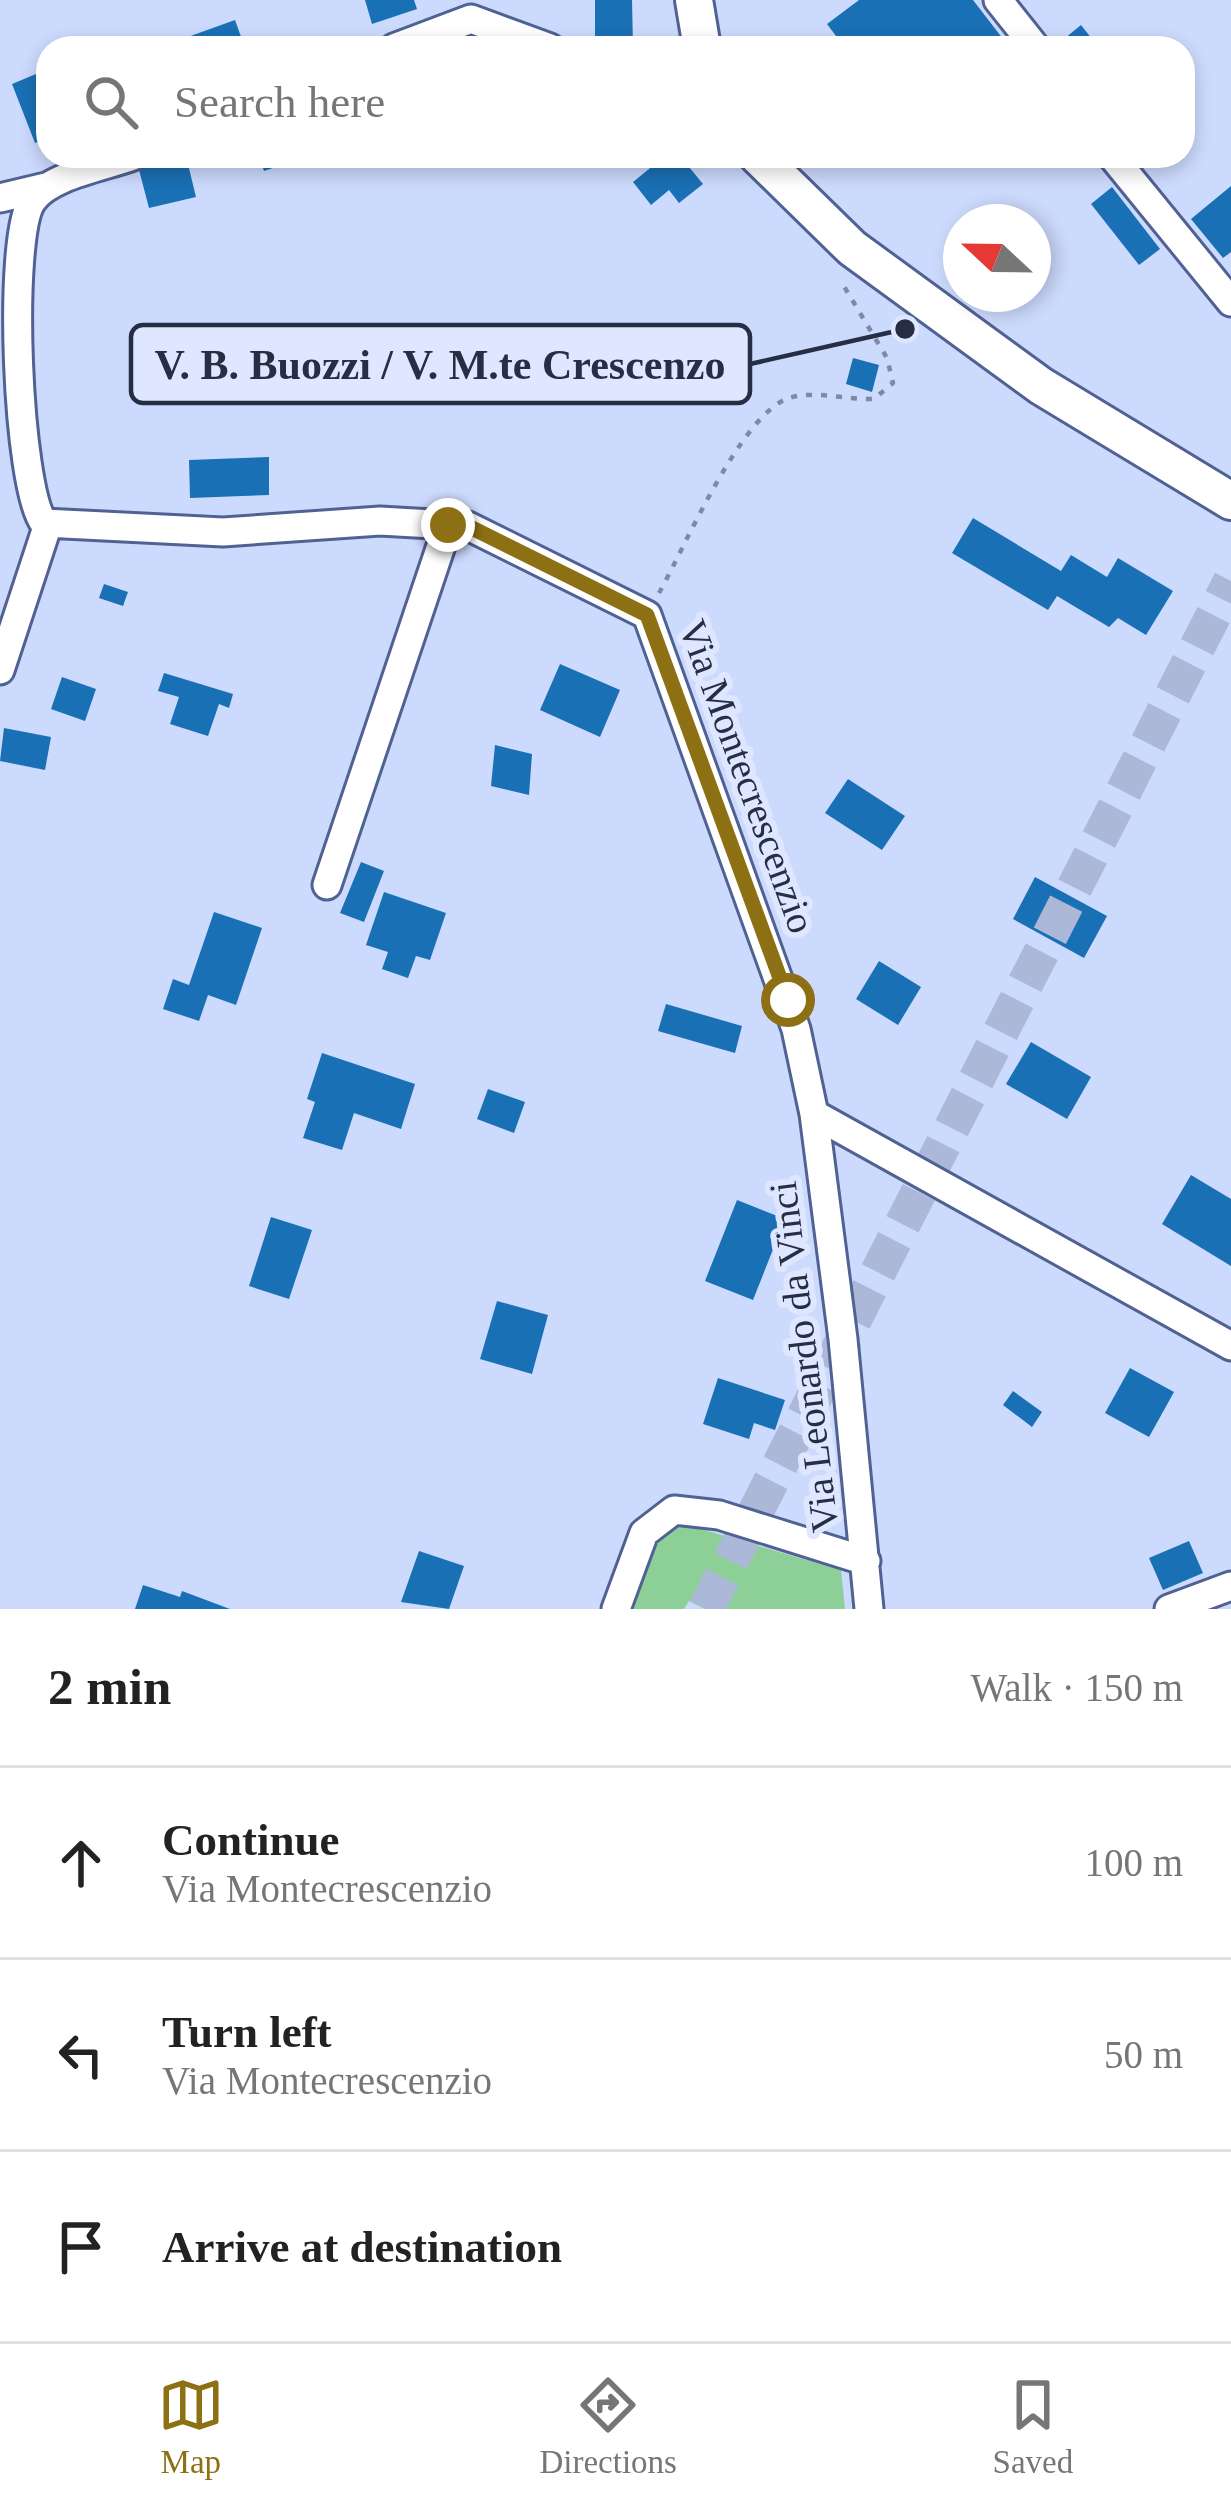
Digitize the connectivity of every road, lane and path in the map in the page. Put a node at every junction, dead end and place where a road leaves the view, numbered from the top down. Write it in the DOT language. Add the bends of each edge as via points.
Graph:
graph roads {
  1 [pos="694,0"];
  2 [pos="998,0"];
  3 [pos="468,10"];
  4 [pos="417,36"];
  5 [pos="524,36"];
  6 [pos="701,36"];
  7 [pos="1026,36"];
  8 [pos="100,168"];
  9 [pos="770,168"];
  10 [pos="1122,168"];
  11 [pos="56,184"];
  12 [pos="0,197"];
  13 [pos="831,265"];
  14 [pos="1231,302"];
  15 [pos="13,441"];
  16 [pos="1231,501"];
  17 [pos="48,524"];
  18 [pos="448,525"];
  19 [pos="647,615"];
  20 [pos="0,670"];
  21 [pos="327,885"];
  22 [pos="814,1114"];
  23 [pos="1231,1346"];
  24 [pos="866,1561"];
  25 [pos="1231,1586"];
  26 [pos="616,1609"];
  27 [pos="869,1609"];
  28 [pos="1169,1609"];
  1 -- 6 [label="main road"];
  2 -- 7 [label="street"];
  3 -- 4 [label="street"];
  3 -- 5 [label="street"];
  8 -- 11 [label="street"];
  9 -- 16 [label="main road" via="852,248 1041,386"];
  10 -- 14 [label="street"];
  11 -- 12 [label="street"];
  11 -- 15 [label="street" via="34,198 21,232"];
  13 -- 19 [label="path" via="887,358 893,383 874,399 804,395 763,416"];
  15 -- 17 [label="street"];
  17 -- 18 [label="street, Via Montecrescenzio" via="223,532 380,521"];
  17 -- 20 [label="street"];
  18 -- 19 [label="street, Via Montecrescenzio" via="468,526"];
  18 -- 21 [label="street"];
  19 -- 22 [label="street, Via Montecrescenzio" via="781,978"];
  22 -- 23 [label="street"];
  22 -- 24 [label="street, Via Leonardo da Vinci"];
  24 -- 26 [label="street, Via Leonardo da Vinci" via="719,1515 674,1510 644,1533"];
  24 -- 27 [label="street"];
  25 -- 28 [label="street"];
}
